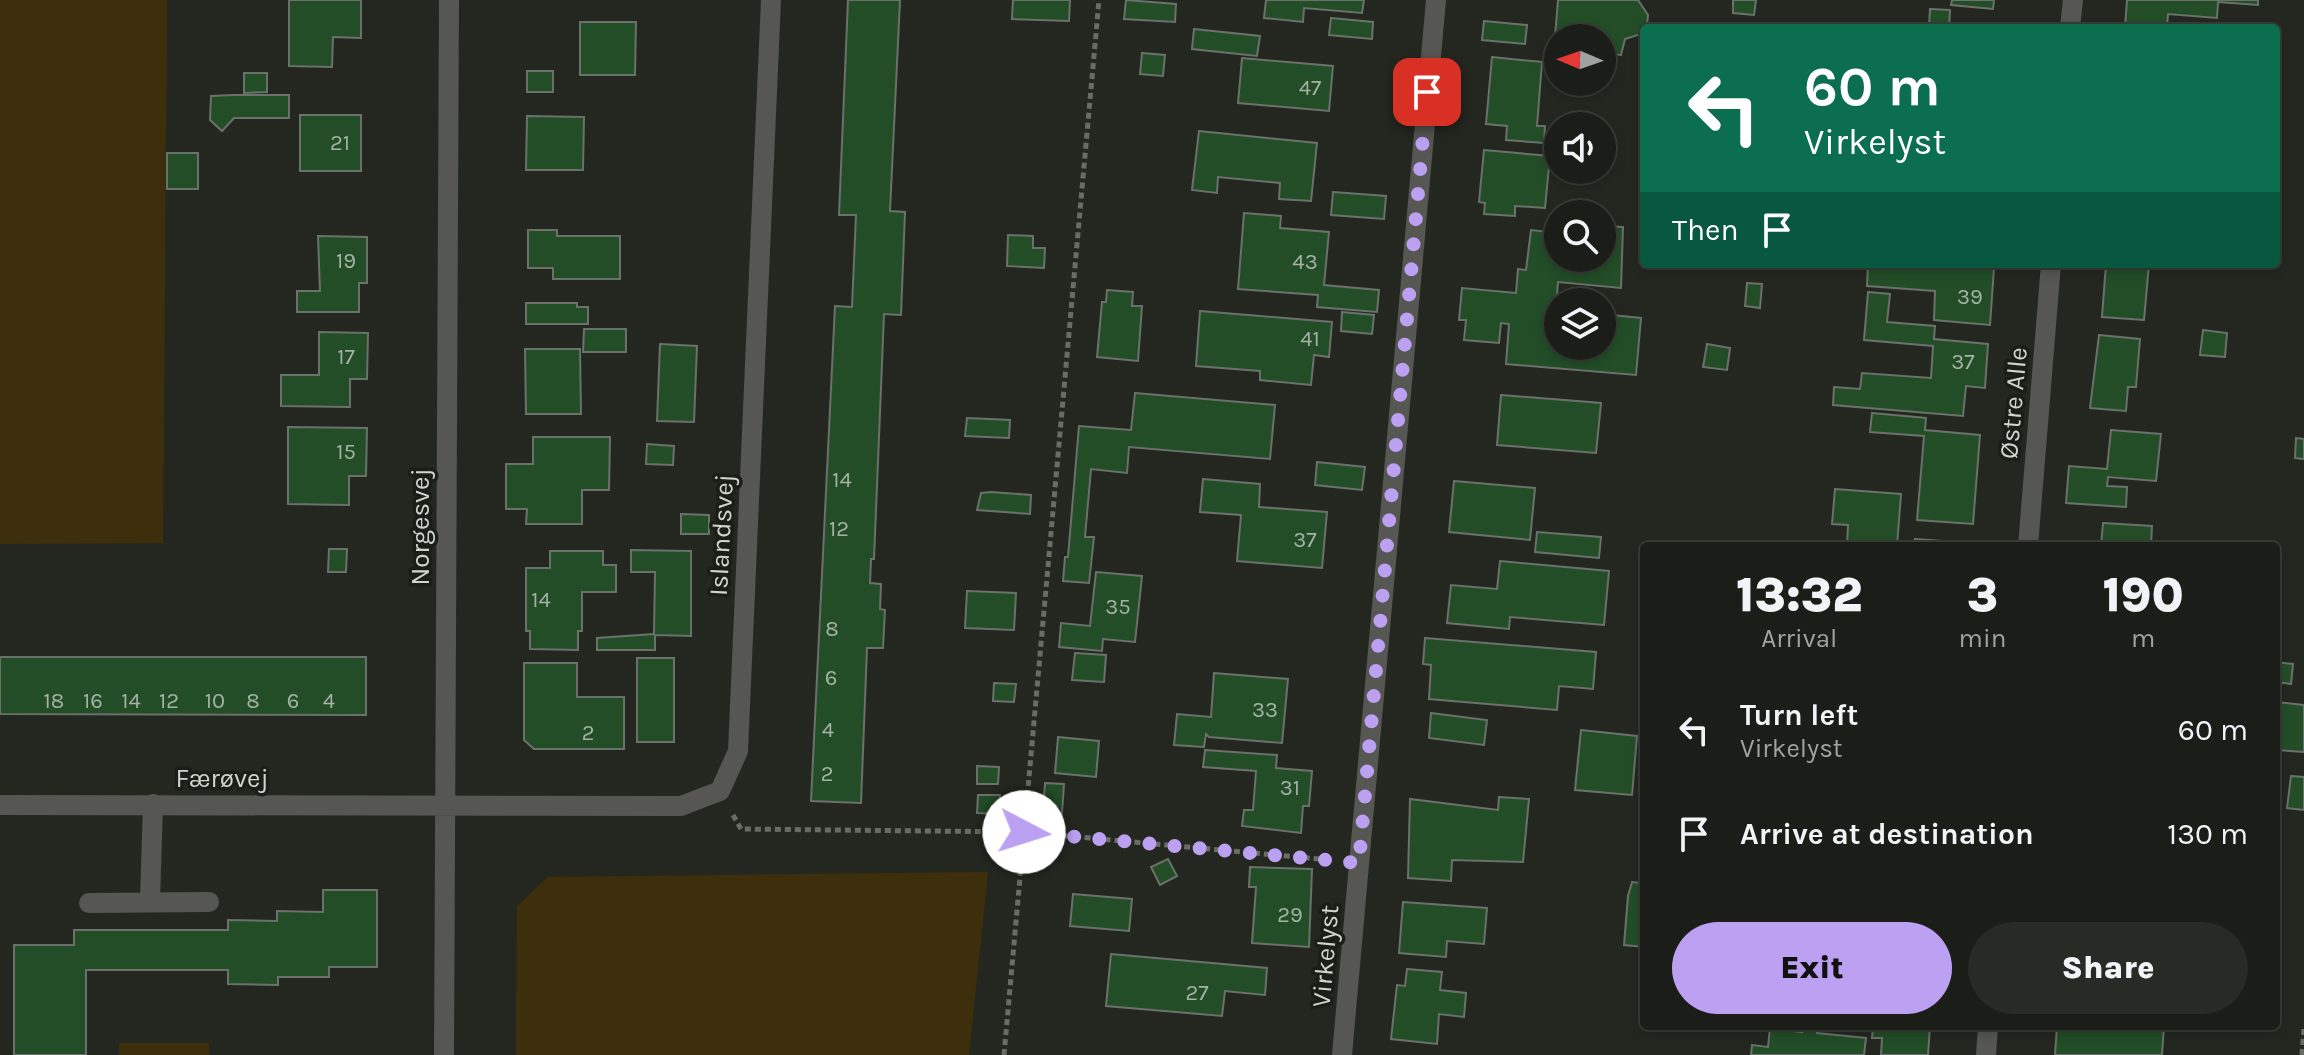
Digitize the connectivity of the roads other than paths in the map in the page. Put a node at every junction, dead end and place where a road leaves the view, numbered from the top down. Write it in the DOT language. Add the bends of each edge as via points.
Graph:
graph roads {
  1 [pos="449,0"];
  2 [pos="771,0"];
  3 [pos="1436,0"];
  4 [pos="2073,0"];
  5 [pos="2070,24"];
  6 [pos="2051,268"];
  7 [pos="2028,542"];
  8 [pos="153,804"];
  9 [pos="445,804"];
  10 [pos="0,805"];
  11 [pos="150,902"];
  12 [pos="209,902"];
  13 [pos="89,903"];
  14 [pos="1988,1030"];
  15 [pos="444,1055"];
  16 [pos="1342,1055"];
  17 [pos="1986,1055"];
  1 -- 9 [label="street, Norgesvej"];
  2 -- 9 [label="street, Islandsvej" via="738,751 720,791 681,806"];
  3 -- 16 [label="street, Virkelyst"];
  4 -- 5 [label="street"];
  6 -- 7 [label="street, Østre Alle"];
  8 -- 9 [label="street, Færøvej"];
  8 -- 10 [label="street, Færøvej"];
  8 -- 11 [label="street"];
  9 -- 15 [label="street, Norgesvej"];
  11 -- 12 [label="street"];
  11 -- 13 [label="street"];
  14 -- 17 [label="street"];
}
